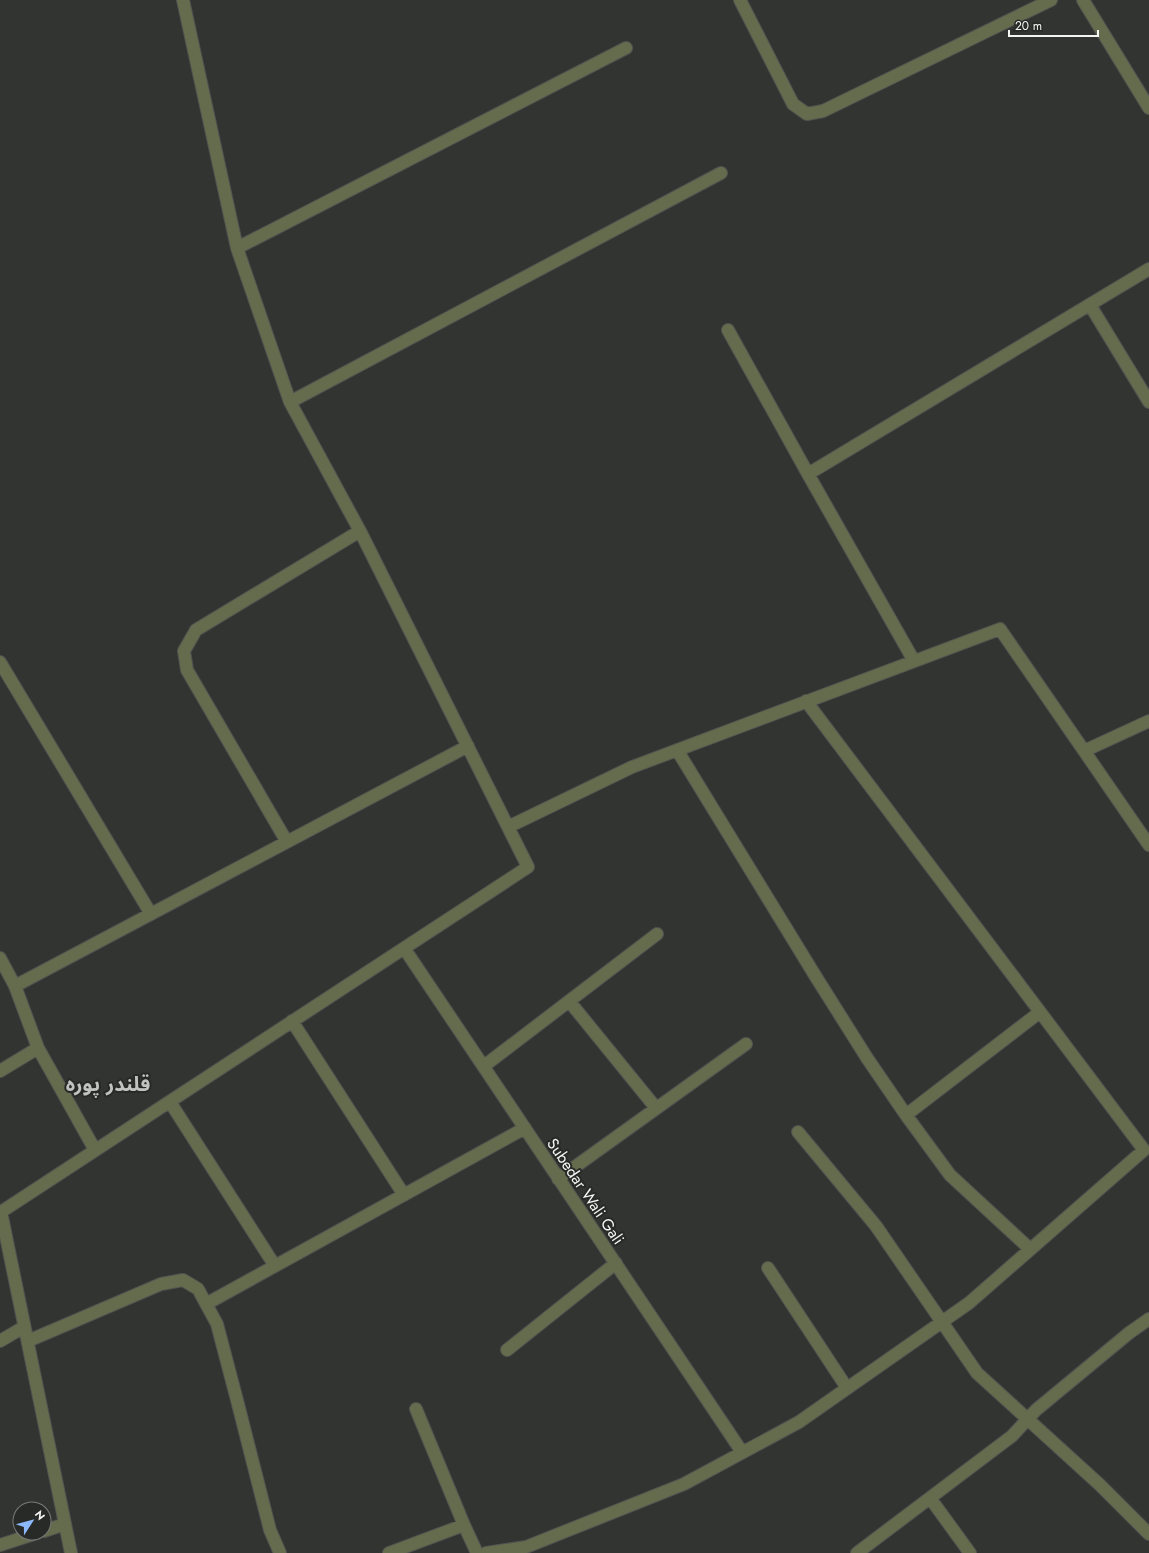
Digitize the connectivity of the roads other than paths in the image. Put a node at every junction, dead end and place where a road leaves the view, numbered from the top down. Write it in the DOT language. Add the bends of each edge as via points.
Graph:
graph roads {
  1 [pos="183,0"];
  2 [pos="740,0"];
  3 [pos="1051,0"];
  4 [pos="1083,0"];
  5 [pos="626,48"];
  6 [pos="1149,108"];
  7 [pos="721,172"];
  8 [pos="237,248"];
  9 [pos="1149,269"];
  10 [pos="1090,304"];
  11 [pos="728,330"];
  12 [pos="290,402"];
  13 [pos="1149,402"];
  14 [pos="808,474"];
  15 [pos="360,531"];
  16 [pos="914,661"];
  17 [pos="0,662"];
  18 [pos="806,701"];
  19 [pos="1149,721"];
  20 [pos="468,746"];
  21 [pos="677,750"];
  22 [pos="1084,750"];
  23 [pos="508,827"];
  24 [pos="287,842"];
  25 [pos="1149,845"];
  26 [pos="151,914"];
  27 [pos="657,934"];
  28 [pos="404,948"];
  29 [pos="0,958"];
  30 [pos="15,986"];
  31 [pos="569,1001"];
  32 [pos="1040,1012"];
  33 [pos="292,1021"];
  34 [pos="746,1044"];
  35 [pos="38,1048"];
  36 [pos="484,1066"];
  37 [pos="0,1071"];
  38 [pos="170,1102"];
  39 [pos="656,1108"];
  40 [pos="906,1115"];
  41 [pos="525,1128"];
  42 [pos="798,1132"];
  43 [pos="95,1150"];
  44 [pos="1146,1153"];
  45 [pos="558,1179"];
  46 [pos="404,1195"];
  47 [pos="1030,1249"];
  48 [pos="616,1264"];
  49 [pos="275,1266"];
  50 [pos="768,1268"];
  51 [pos="206,1304"];
  52 [pos="1149,1320"];
  53 [pos="943,1321"];
  54 [pos="24,1327"];
  55 [pos="0,1341"];
  56 [pos="28,1342"];
  57 [pos="507,1350"];
  58 [pos="847,1388"];
  59 [pos="416,1409"];
  60 [pos="1027,1419"];
  61 [pos="742,1452"];
  62 [pos="930,1498"];
  63 [pos="65,1524"];
  64 [pos="464,1525"];
  65 [pos="52,1528"];
  66 [pos="1149,1534"];
  67 [pos="12,1541"];
  68 [pos="0,1545"];
  69 [pos="71,1553"];
  70 [pos="280,1553"];
  71 [pos="389,1553"];
  72 [pos="477,1553"];
  73 [pos="486,1553"];
  74 [pos="857,1553"];
  75 [pos="970,1553"];
  1 -- 8 [label="street"];
  2 -- 3 [label="street" via="793,104 807,114 823,111"];
  4 -- 6 [label="street"];
  5 -- 8 [label="street"];
  7 -- 12 [label="street"];
  8 -- 12 [label="street"];
  9 -- 10 [label="street"];
  10 -- 13 [label="street"];
  10 -- 14 [label="street"];
  11 -- 14 [label="street"];
  12 -- 15 [label="street"];
  14 -- 16 [label="street"];
  15 -- 20 [label="street"];
  15 -- 24 [label="street" via="196,630 184,651 187,670"];
  16 -- 18 [label="street"];
  16 -- 22 [label="street" via="1000,629"];
  17 -- 26 [label="street"];
  18 -- 21 [label="street"];
  18 -- 32 [label="street"];
  19 -- 22 [label="street"];
  20 -- 23 [label="street"];
  20 -- 24 [label="street"];
  21 -- 23 [label="street" via="632,767"];
  21 -- 40 [label="street" via="816,977"];
  22 -- 25 [label="street"];
  23 -- 28 [label="street" via="528,867"];
  24 -- 26 [label="street"];
  26 -- 30 [label="street"];
  27 -- 31 [label="street"];
  28 -- 33 [label="street"];
  28 -- 36 [label="street, Subedar Wali Gali"];
  29 -- 30 [label="street"];
  30 -- 35 [label="street"];
  31 -- 36 [label="street"];
  31 -- 39 [label="street"];
  32 -- 40 [label="street"];
  32 -- 44 [label="street"];
  33 -- 38 [label="street"];
  33 -- 46 [label="street"];
  34 -- 39 [label="street"];
  35 -- 37 [label="street"];
  35 -- 43 [label="street"];
  36 -- 41 [label="street, Subedar Wali Gali"];
  38 -- 43 [label="street"];
  38 -- 49 [label="street"];
  39 -- 45 [label="street"];
  40 -- 47 [label="street" via="950,1175"];
  41 -- 45 [label="street, Subedar Wali Gali"];
  41 -- 46 [label="street"];
  42 -- 53 [label="street" via="876,1226"];
  43 -- 54 [label="street" via="1,1212"];
  44 -- 47 [label="street"];
  45 -- 48 [label="street, Subedar Wali Gali"];
  46 -- 49 [label="street"];
  47 -- 53 [label="street" via="969,1303"];
  48 -- 57 [label="street"];
  48 -- 61 [label="street, Subedar Wali Gali"];
  49 -- 51 [label="street"];
  50 -- 58 [label="street"];
  51 -- 56 [label="street" via="198,1289 183,1280 161,1284"];
  51 -- 70 [label="street" via="217,1324 270,1530"];
  52 -- 60 [label="street" via="1129,1333"];
  53 -- 58 [label="street"];
  53 -- 60 [label="street" via="977,1373"];
  54 -- 55 [label="street"];
  54 -- 56 [label="street"];
  56 -- 63 [label="street"];
  58 -- 61 [label="street" via="799,1422"];
  59 -- 64 [label="street"];
  60 -- 62 [label="street" via="1012,1436"];
  60 -- 66 [label="street"];
  61 -- 73 [label="street" via="684,1484 526,1547"];
  62 -- 74 [label="street"];
  62 -- 75 [label="street"];
  63 -- 65 [label="street"];
  63 -- 69 [label="street"];
  64 -- 71 [label="street"];
  64 -- 72 [label="street"];
  67 -- 68 [label="street"];
}
